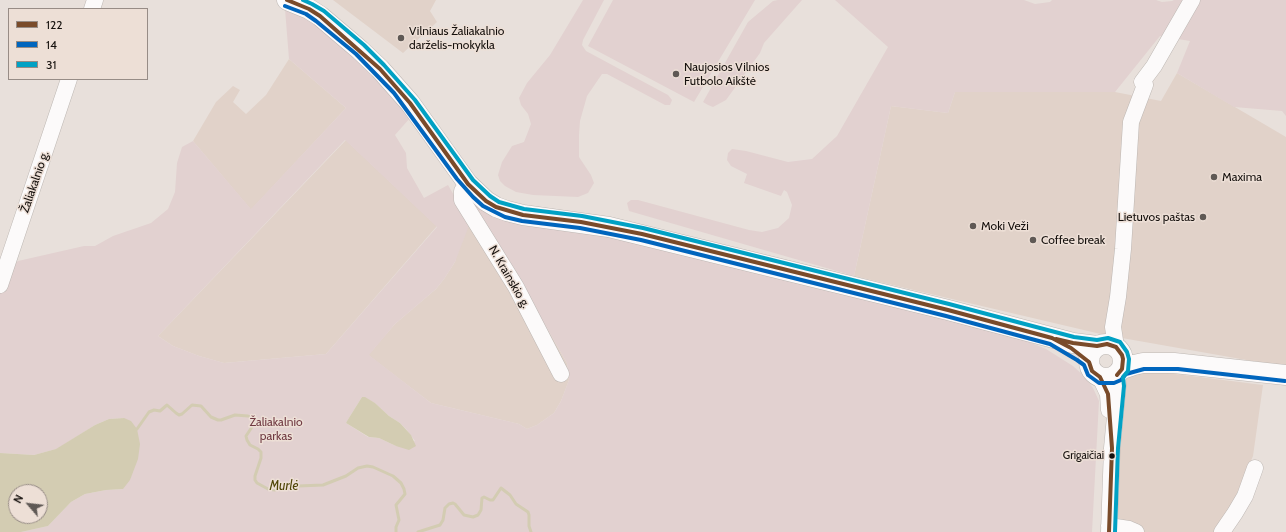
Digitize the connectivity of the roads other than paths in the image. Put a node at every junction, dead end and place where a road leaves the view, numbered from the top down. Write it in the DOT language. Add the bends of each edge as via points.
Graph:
graph roads {
  1 [pos="287,0"];
  2 [pos="1192,0"];
  3 [pos="69,80"];
  4 [pos="468,184"];
  5 [pos="0,285"];
  6 [pos="1108,359"];
  7 [pos="562,374"];
  8 [pos="1286,375"];
  9 [pos="1255,468"];
  10 [pos="1109,529"];
  11 [pos="1136,532"];
  12 [pos="1222,532"];
  1 -- 4 [label="main road" via="320,16 380,69 410,103"];
  2 -- 6 [label="street" via="1142,82 1145,85 1131,122 1123,249"];
  3 -- 5 [label="street, Žaliakalnio g."];
  4 -- 6 [label="main road" via="486,201 507,211 629,231 1073,343"];
  4 -- 7 [label="street, N. Krainskio g." via="462,191 462,200 516,287"];
  6 -- 8 [label="main road" via="1134,365 1174,363"];
  6 -- 10 [label="street" via="1118,385 1112,448"];
  9 -- 12 [label="street" via="1245,496"];
  10 -- 11 [label="street" via="1129,529"];
}
